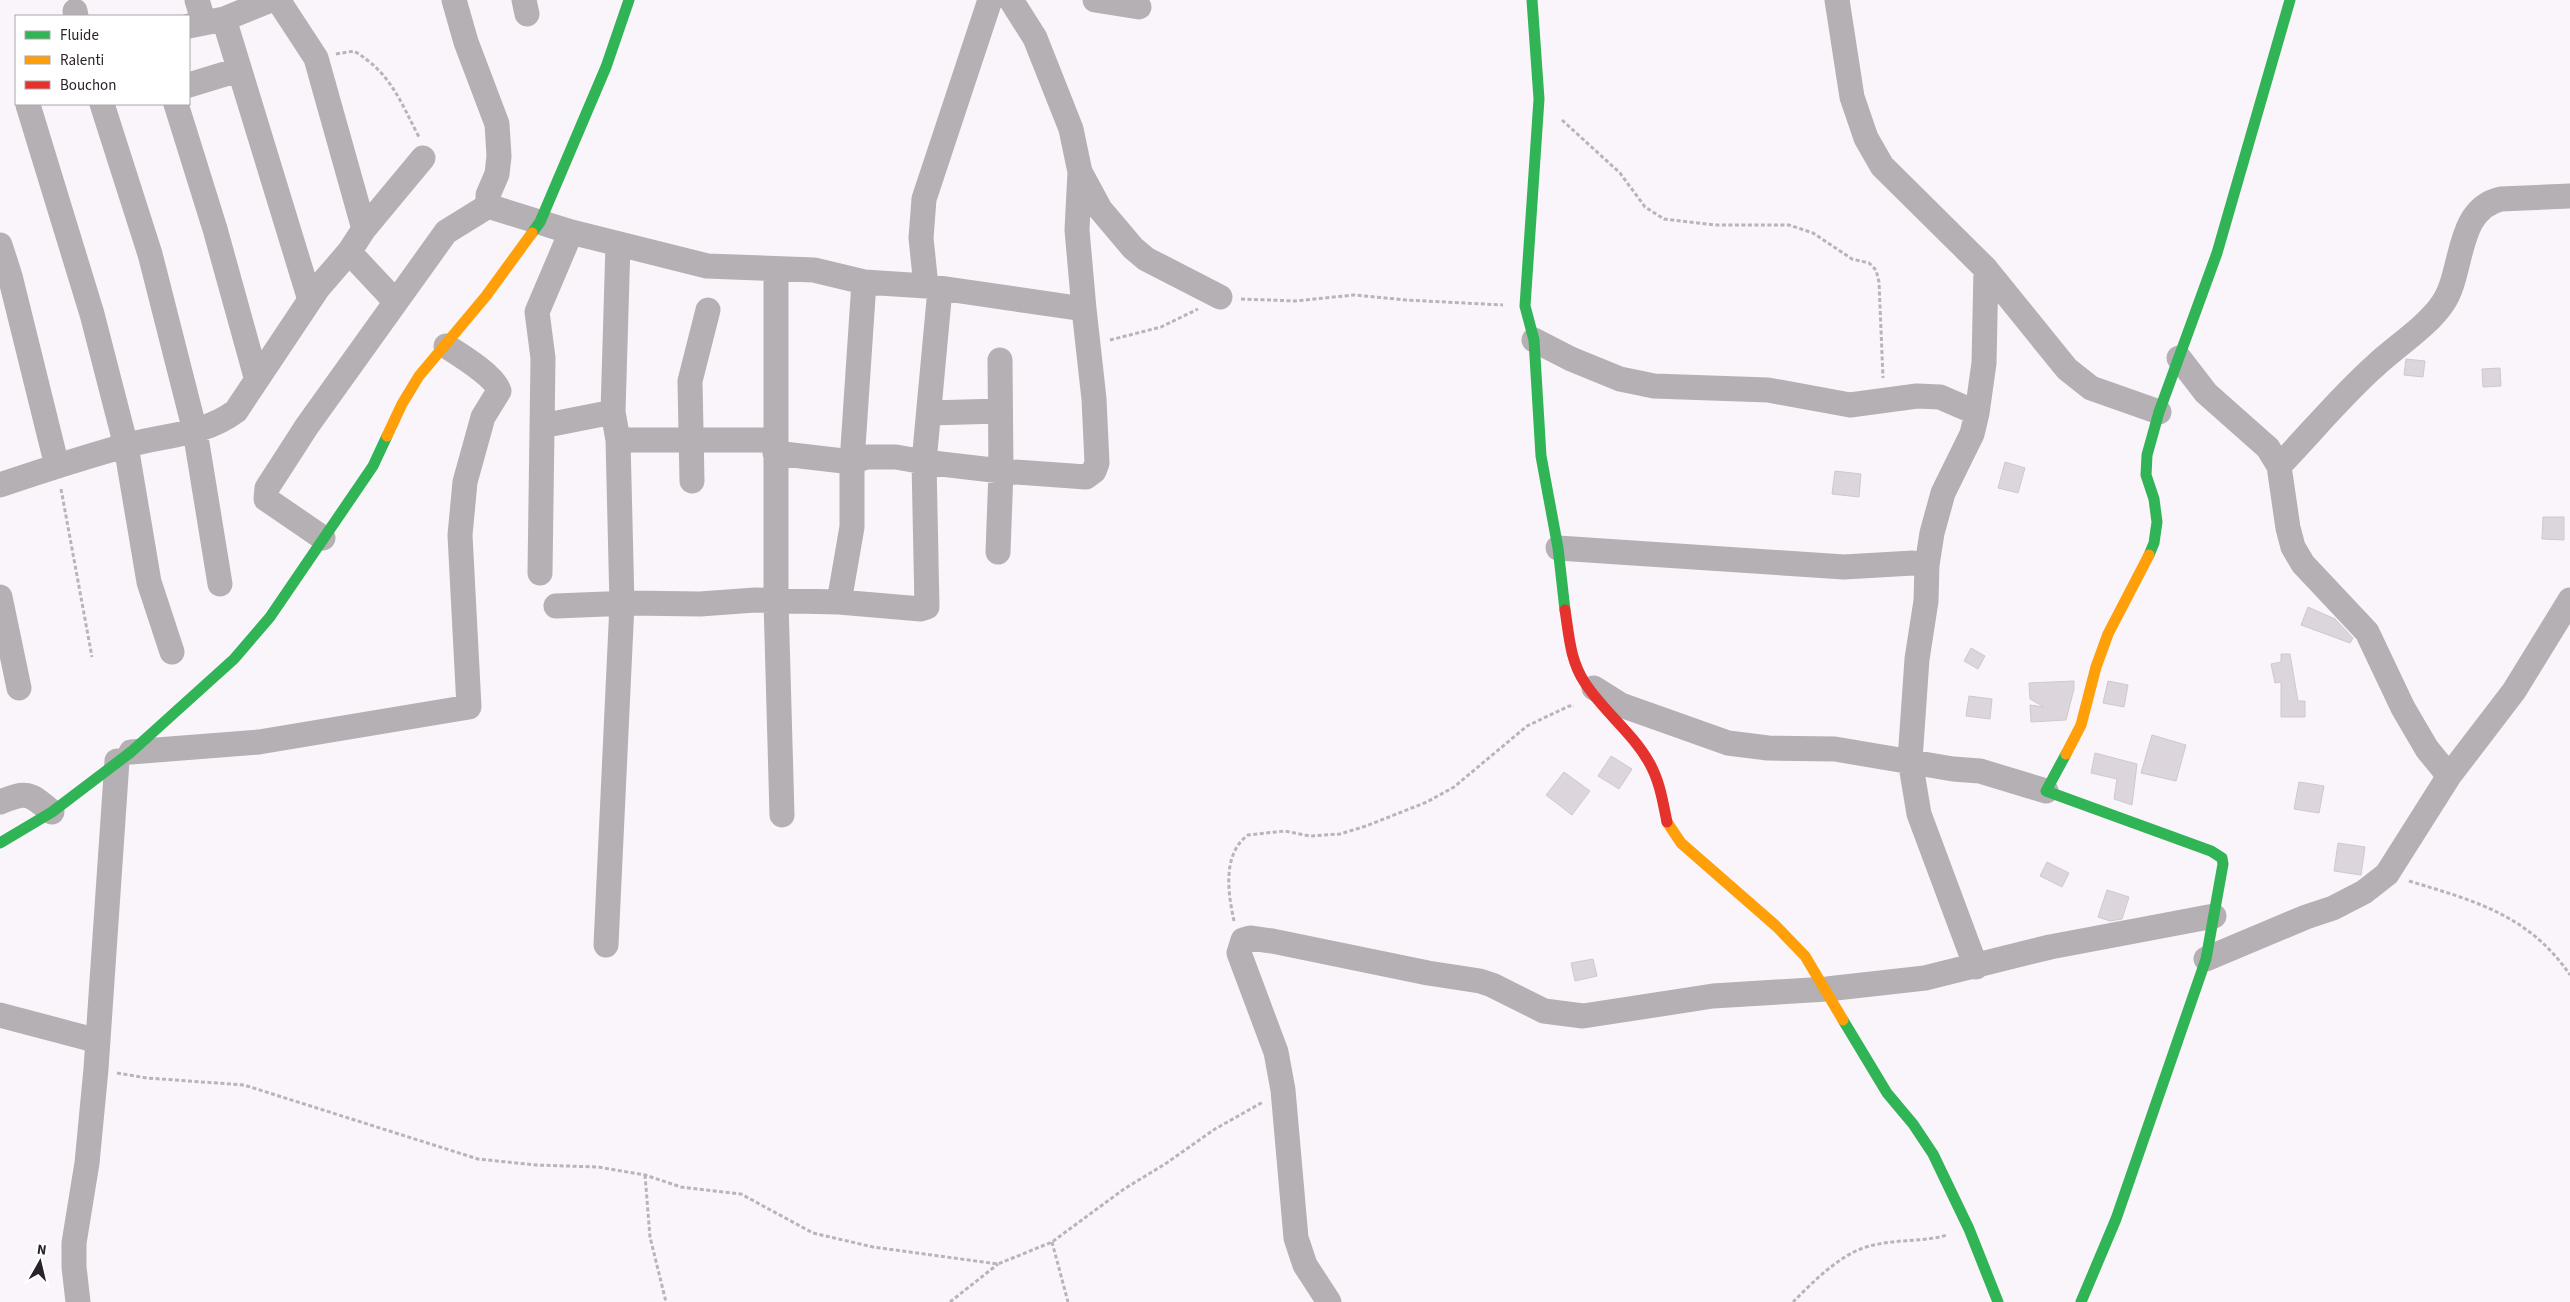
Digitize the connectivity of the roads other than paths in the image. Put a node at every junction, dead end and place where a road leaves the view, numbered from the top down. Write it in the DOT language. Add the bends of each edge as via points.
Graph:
graph roads {
  1 [pos="271,0"];
  2 [pos="278,0"];
  3 [pos="454,0"];
  4 [pos="629,0"];
  5 [pos="990,0"];
  6 [pos="1011,0"];
  7 [pos="1095,0"];
  8 [pos="1532,0"];
  9 [pos="1837,0"];
  10 [pos="2290,0"];
  11 [pos="1139,7"];
  12 [pos="204,17"];
  13 [pos="238,70"];
  14 [pos="190,85"];
  15 [pos="28,105"];
  16 [pos="102,105"];
  17 [pos="176,105"];
  18 [pos="424,158"];
  19 [pos="1080,172"];
  20 [pos="2570,196"];
  21 [pos="488,206"];
  22 [pos="540,222"];
  23 [pos="364,229"];
  24 [pos="570,232"];
  25 [pos="618,244"];
  26 [pos="0,245"];
  27 [pos="348,252"];
  28 [pos="776,269"];
  29 [pos="1986,270"];
  30 [pos="864,282"];
  31 [pos="933,288"];
  32 [pos="1220,297"];
  33 [pos="310,300"];
  34 [pos="395,301"];
  35 [pos="1084,309"];
  36 [pos="708,310"];
  37 [pos="1534,340"];
  38 [pos="446,346"];
  39 [pos="2179,358"];
  40 [pos="1000,360"];
  41 [pos="256,377"];
  42 [pos="1000,411"];
  43 [pos="613,412"];
  44 [pos="2159,412"];
  45 [pos="929,413"];
  46 [pos="1977,413"];
  47 [pos="542,426"];
  48 [pos="195,431"];
  49 [pos="691,439"];
  50 [pos="618,440"];
  51 [pos="126,446"];
  52 [pos="775,446"];
  53 [pos="852,462"];
  54 [pos="924,462"];
  55 [pos="57,466"];
  56 [pos="2279,466"];
  57 [pos="1001,471"];
  58 [pos="692,481"];
  59 [pos="0,485"];
  60 [pos="323,538"];
  61 [pos="1558,548"];
  62 [pos="998,552"];
  63 [pos="1927,565"];
  64 [pos="540,573"];
  65 [pos="220,584"];
  66 [pos="0,597"];
  67 [pos="2570,600"];
  68 [pos="776,601"];
  69 [pos="839,602"];
  70 [pos="622,604"];
  71 [pos="556,606"];
  72 [pos="172,652"];
  73 [pos="1585,683"];
  74 [pos="19,688"];
  75 [pos="124,757"];
  76 [pos="1910,760"];
  77 [pos="2449,776"];
  78 [pos="2046,791"];
  79 [pos="0,802"];
  80 [pos="52,812"];
  81 [pos="782,815"];
  82 [pos="0,843"];
  83 [pos="2214,916"];
  84 [pos="606,945"];
  85 [pos="2206,959"];
  86 [pos="1976,967"];
  87 [pos="1827,989"];
  88 [pos="0,1015"];
  89 [pos="98,1041"];
  90 [pos="78,1302"];
  91 [pos="1329,1302"];
  92 [pos="1998,1302"];
  93 [pos="2081,1302"];
  1 -- 12 [label="street"];
  2 -- 23 [label="street" via="316,58"];
  3 -- 21 [label="street" via="497,124 499,156"];
  4 -- 22 [label="street" via="606,67"];
  5 -- 31 [label="street" via="924,199 921,238"];
  6 -- 19 [label="street" via="1036,38 1047,65 1071,128"];
  7 -- 11 [label="street"];
  8 -- 37 [label="street" via="1539,99 1525,306"];
  9 -- 29 [label="street" via="1852,97 1866,138 1882,166"];
  10 -- 39 [label="street" via="2216,253"];
  12 -- 13 [label="street"];
  13 -- 14 [label="street"];
  13 -- 33 [label="street"];
  15 -- 51 [label="street" via="92,314"];
  16 -- 48 [label="street" via="150,254"];
  17 -- 41 [label="street" via="215,228"];
  18 -- 23 [label="street"];
  19 -- 32 [label="street" via="1100,210 1133,248 1146,259"];
  19 -- 35 [label="street" via="1077,230"];
  20 -- 56 [label="street" via="2501,200 2491,202 2481,210 2460,247 2443,303 2375,365"];
  21 -- 22 [label="street"];
  21 -- 34 [label="street" via="446,232"];
  22 -- 24 [label="street"];
  22 -- 38 [label="street"];
  23 -- 27 [label="street"];
  24 -- 25 [label="street"];
  24 -- 47 [label="street" via="537,312 543,358"];
  25 -- 28 [label="street" via="707,266"];
  25 -- 43 [label="street"];
  26 -- 55 [label="street"];
  27 -- 33 [label="street"];
  27 -- 34 [label="street"];
  28 -- 30 [label="street" via="814,270"];
  28 -- 52 [label="street"];
  29 -- 44 [label="street" via="2067,369 2091,388"];
  29 -- 46 [label="street" via="1984,363"];
  30 -- 31 [label="street"];
  30 -- 53 [label="street"];
  31 -- 35 [label="street"];
  31 -- 45 [label="street"];
  33 -- 41 [label="street"];
  34 -- 60 [label="street" via="306,426 267,488 266,499"];
  35 -- 57 [label="street" via="1090,345 1097,463 1094,470 1086,477"];
  36 -- 49 [label="street" via="690,381"];
  37 -- 46 [label="street" via="1593,368 1640,384 1671,388 1768,390 1850,405 1916,396 1940,397"];
  37 -- 61 [label="street" via="1541,456"];
  38 -- 60 [label="street" via="419,376 373,466"];
  38 -- 75 [label="street" via="480,370 498,386 499,391 483,417 465,482 460,536 469,707 259,742"];
  39 -- 44 [label="street"];
  39 -- 56 [label="street" via="2206,393 2268,448"];
  40 -- 42 [label="street"];
  41 -- 48 [label="street" via="236,412 217,424"];
  42 -- 45 [label="street"];
  42 -- 57 [label="street"];
  43 -- 47 [label="street"];
  43 -- 50 [label="street"];
  44 -- 78 [label="street" via="2147,455 2146,475 2157,522 2154,543 2144,570 2108,634 2081,726"];
  45 -- 54 [label="street"];
  46 -- 63 [label="street" via="1972,434 1943,493"];
  47 -- 64 [label="street"];
  48 -- 51 [label="street"];
  48 -- 65 [label="street"];
  49 -- 50 [label="street"];
  49 -- 52 [label="street"];
  49 -- 58 [label="street"];
  50 -- 70 [label="street"];
  51 -- 55 [label="street"];
  51 -- 72 [label="street" via="149,582"];
  52 -- 53 [label="street"];
  52 -- 68 [label="street"];
  53 -- 54 [label="street" via="868,457"];
  53 -- 69 [label="street" via="852,527"];
  54 -- 57 [label="street"];
  54 -- 69 [label="street" via="927,607"];
  55 -- 59 [label="street"];
  56 -- 77 [label="street" via="2293,547 2303,564 2367,632 2426,749"];
  57 -- 62 [label="street"];
  60 -- 75 [label="street" via="281,602 234,659"];
  61 -- 63 [label="street" via="1844,567"];
  61 -- 73 [label="street" via="1570,647"];
  63 -- 76 [label="street"];
  66 -- 74 [label="street"];
  67 -- 77 [label="street" via="2514,691"];
  68 -- 69 [label="street"];
  68 -- 70 [label="street"];
  68 -- 81 [label="street"];
  70 -- 71 [label="street"];
  70 -- 84 [label="street"];
  73 -- 76 [label="street" via="1621,705 1728,743 1768,748 1836,749"];
  73 -- 87 [label="street" via="1637,743 1651,765 1663,798 1667,822 1682,844 1776,926 1805,956"];
  75 -- 80 [label="street"];
  75 -- 89 [label="street"];
  76 -- 78 [label="street" via="1980,771"];
  76 -- 86 [label="street" via="1919,814"];
  77 -- 85 [label="street" via="2387,874 2364,892 2333,908"];
  78 -- 83 [label="street" via="2217,854 2222,858 2223,872"];
  79 -- 80 [label="street" via="20,794 32,795"];
  80 -- 82 [label="street"];
  83 -- 85 [label="street"];
  83 -- 86 [label="street" via="2050,948"];
  85 -- 93 [label="street" via="2116,1219"];
  86 -- 87 [label="street" via="1925,978"];
  87 -- 91 [label="street" via="1713,996 1583,1016 1544,1011 1480,981 1265,940 1243,940 1239,953 1276,1052 1283,1090 1296,1238 1305,1265"];
  87 -- 92 [label="street" via="1887,1093 1933,1154 1969,1229"];
  88 -- 89 [label="street"];
  89 -- 90 [label="street" via="87,1163 74,1243"];
}
